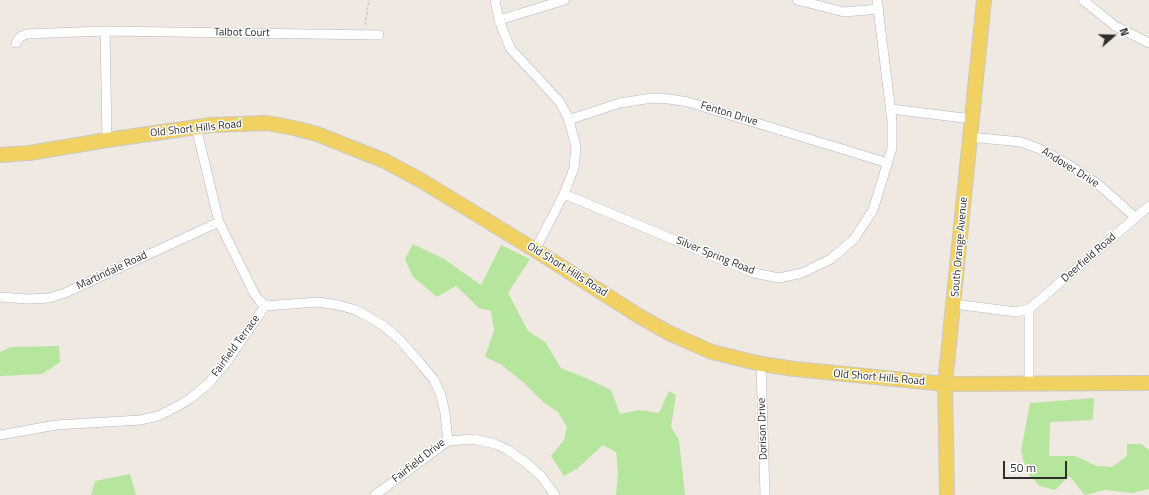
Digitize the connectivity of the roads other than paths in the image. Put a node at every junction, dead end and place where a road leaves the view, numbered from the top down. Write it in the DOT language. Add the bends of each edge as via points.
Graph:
graph roads {
  1 [pos="494,0"];
  2 [pos="565,0"];
  3 [pos="797,0"];
  4 [pos="984,0"];
  5 [pos="1083,0"];
  6 [pos="878,5"];
  7 [pos="499,20"];
  8 [pos="104,31"];
  9 [pos="379,35"];
  10 [pos="16,43"];
  11 [pos="1149,43"];
  12 [pos="891,109"];
  13 [pos="972,118"];
  14 [pos="568,120"];
  15 [pos="196,128"];
  16 [pos="970,137"];
  17 [pos="107,140"];
  18 [pos="0,155"];
  19 [pos="888,163"];
  20 [pos="564,194"];
  21 [pos="1149,206"];
  22 [pos="1136,218"];
  23 [pos="219,222"];
  24 [pos="535,250"];
  25 [pos="0,297"];
  26 [pos="954,304"];
  27 [pos="265,306"];
  28 [pos="1029,309"];
  29 [pos="761,364"];
  30 [pos="1149,383"];
  31 [pos="945,384"];
  32 [pos="1029,384"];
  33 [pos="0,435"];
  34 [pos="448,441"];
  35 [pos="381,493"];
  36 [pos="555,495"];
  37 [pos="765,495"];
  38 [pos="947,495"];
  1 -- 7 [label="street"];
  2 -- 7 [label="street"];
  3 -- 6 [label="street" via="844,12"];
  4 -- 13 [label="main road, South Orange Avenue"];
  5 -- 11 [label="street" via="1115,26"];
  6 -- 12 [label="street, Silver Spring Road"];
  7 -- 14 [label="street" via="510,48 558,102"];
  8 -- 9 [label="street, Talbot Court"];
  8 -- 10 [label="street, Talbot Court" via="26,34"];
  8 -- 17 [label="street"];
  12 -- 13 [label="street"];
  12 -- 19 [label="street, Silver Spring Road" via="892,148"];
  13 -- 16 [label="main road, South Orange Avenue"];
  14 -- 19 [label="street, Fenton Drive" via="620,103 652,98 669,99 688,102"];
  14 -- 20 [label="street" via="576,146 574,168"];
  15 -- 17 [label="main road, Old Short Hills Road"];
  15 -- 23 [label="street, Fairfield Terrace"];
  15 -- 24 [label="main road, Old Short Hills Road" via="268,123 317,134 385,161"];
  16 -- 22 [label="street, Andover Drive" via="1021,142 1040,149 1098,185"];
  16 -- 26 [label="main road, South Orange Avenue"];
  17 -- 18 [label="main road, Old Short Hills Road" via="29,153"];
  19 -- 20 [label="street, Silver Spring Road" via="872,210 854,239 831,259 802,272 779,278 754,273"];
  20 -- 24 [label="street"];
  21 -- 22 [label="street, Deerfield Road"];
  22 -- 28 [label="street, Deerfield Road"];
  23 -- 25 [label="street, Martindale Road" via="65,293 48,298"];
  23 -- 27 [label="street, Fairfield Terrace" via="254,293"];
  24 -- 29 [label="main road, Old Short Hills Road" via="669,333 712,352"];
  26 -- 28 [label="street" via="1016,312"];
  26 -- 31 [label="main road, South Orange Avenue"];
  27 -- 33 [label="street, Fairfield Terrace" via="226,363 208,384 191,398 158,416 140,420 56,425"];
  27 -- 34 [label="street, Fairfield Drive" via="325,303 356,310 384,326 399,339 434,380 441,395"];
  28 -- 32 [label="street"];
  29 -- 31 [label="main road, Old Short Hills Road"];
  29 -- 37 [label="street, Dorison Drive"];
  30 -- 32 [label="main road, Old Short Hills Road"];
  31 -- 32 [label="main road, Old Short Hills Road"];
  31 -- 38 [label="main road, South Orange Avenue"];
  34 -- 35 [label="street, Fairfield Drive"];
  34 -- 36 [label="street" via="474,439 508,450 541,476"];
}
